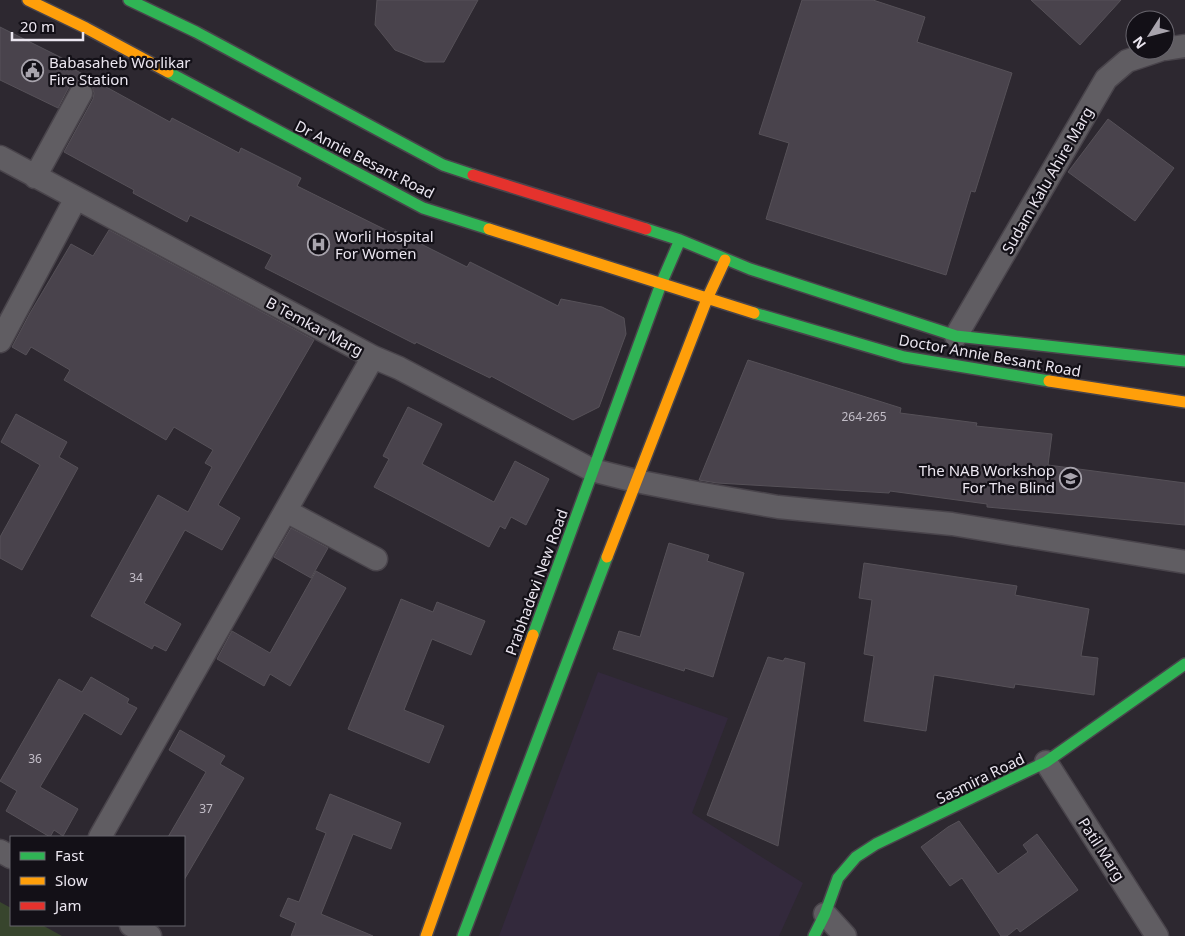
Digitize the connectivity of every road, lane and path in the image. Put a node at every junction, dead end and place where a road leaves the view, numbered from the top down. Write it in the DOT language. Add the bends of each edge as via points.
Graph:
graph roads {
  1 [pos="28,0"];
  2 [pos="129,0"];
  3 [pos="1130,60"];
  4 [pos="81,93"];
  5 [pos="0,157"];
  6 [pos="35,177"];
  7 [pos="76,198"];
  8 [pos="680,240"];
  9 [pos="725,260"];
  10 [pos="661,284"];
  11 [pos="707,299"];
  12 [pos="956,336"];
  13 [pos="0,341"];
  14 [pos="372,357"];
  15 [pos="1185,361"];
  16 [pos="1185,402"];
  17 [pos="592,470"];
  18 [pos="636,481"];
  19 [pos="286,511"];
  20 [pos="376,559"];
  21 [pos="1185,562"];
  22 [pos="1185,664"];
  23 [pos="1046,762"];
  24 [pos="101,836"];
  25 [pos="826,914"];
  26 [pos="133,926"];
  27 [pos="150,936"];
  28 [pos="426,936"];
  29 [pos="463,936"];
  30 [pos="814,936"];
  31 [pos="845,936"];
  32 [pos="1157,936"];
  1 -- 10 [label="main road, Dr Annie Besant Road" via="423,208"];
  2 -- 8 [label="main road, Dr Annie Besant Road" via="196,32 443,165"];
  3 -- 12 [label="street, Sudam Kalu Ahire Marg" via="1106,79"];
  4 -- 6 [label="street"];
  5 -- 6 [label="street, B Temkar Marg"];
  6 -- 7 [label="street, B Temkar Marg"];
  7 -- 13 [label="street"];
  7 -- 14 [label="street, B Temkar Marg"];
  8 -- 9 [label="main road, Dr Annie Besant Road"];
  8 -- 10 [label="main road, Prabhadevi New Road"];
  9 -- 11 [label="main road"];
  9 -- 12 [label="main road, Doctor Annie Besant Road"];
  10 -- 11 [label="main road, Dr Annie Besant Road"];
  10 -- 17 [label="main road, Prabhadevi New Road"];
  11 -- 16 [label="main road, Doctor Annie Besant Road" via="904,357"];
  11 -- 18 [label="main road"];
  12 -- 15 [label="main road, Doctor Annie Besant Road"];
  14 -- 17 [label="street, B Temkar Marg" via="399,368"];
  14 -- 19 [label="street"];
  17 -- 18 [label="street, B Temkar Marg"];
  17 -- 28 [label="main road, Prabhadevi New Road"];
  18 -- 21 [label="street, B Temkar Marg" via="778,507 952,524"];
  18 -- 29 [label="main road"];
  19 -- 20 [label="street"];
  19 -- 24 [label="street"];
  22 -- 23 [label="main road, Sasmira Road"];
  23 -- 25 [label="main road, Sasmira Road" via="876,844 856,857 838,878"];
  23 -- 32 [label="street, Patil Marg"];
  25 -- 30 [label="main road, Sasmira Road"];
  25 -- 31 [label="street"];
  26 -- 27 [label="street"];
}
